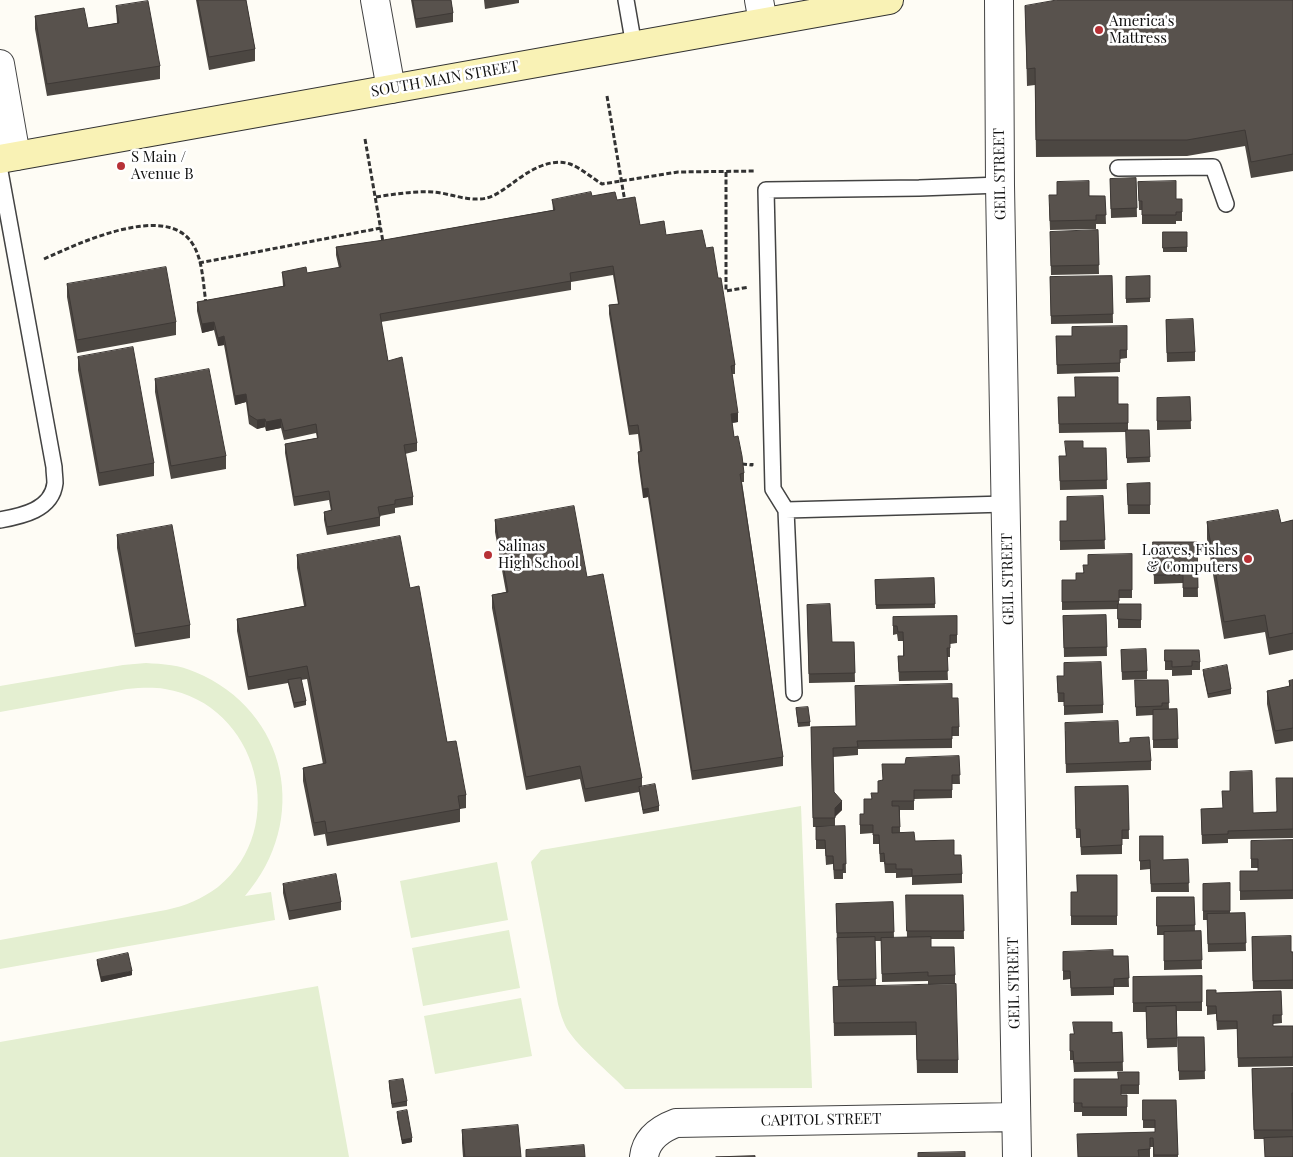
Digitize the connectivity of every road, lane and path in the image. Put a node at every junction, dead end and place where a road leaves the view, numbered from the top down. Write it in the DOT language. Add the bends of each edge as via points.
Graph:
graph roads {
  1 [pos="375,0"];
  2 [pos="626,0"];
  3 [pos="889,0"];
  4 [pos="999,0"];
  5 [pos="761,11"];
  6 [pos="634,46"];
  7 [pos="0,64"];
  8 [pos="391,89"];
  9 [pos="607,96"];
  10 [pos="365,139"];
  11 [pos="5,162"];
  12 [pos="1118,168"];
  13 [pos="765,171"];
  14 [pos="726,172"];
  15 [pos="622,182"];
  16 [pos="1000,185"];
  17 [pos="376,197"];
  18 [pos="1226,204"];
  19 [pos="626,207"];
  20 [pos="382,228"];
  21 [pos="384,249"];
  22 [pos="44,260"];
  23 [pos="199,263"];
  24 [pos="749,287"];
  25 [pos="208,308"];
  26 [pos="752,455"];
  27 [pos="742,464"];
  28 [pos="1006,504"];
  29 [pos="786,510"];
  30 [pos="0,520"];
  31 [pos="794,694"];
  32 [pos="1016,1117"];
  33 [pos="644,1157"];
  34 [pos="1017,1157"];
  1 -- 8 [label="street"];
  2 -- 6 [label="lane"];
  3 -- 5 [label="main road, SOUTH MAIN STREET"];
  4 -- 16 [label="street, GEIL STREET"];
  5 -- 6 [label="main road, SOUTH MAIN STREET"];
  6 -- 8 [label="main road, SOUTH MAIN STREET"];
  7 -- 11 [label="street"];
  8 -- 11 [label="main road, SOUTH MAIN STREET"];
  9 -- 15 [label="path"];
  10 -- 17 [label="path"];
  11 -- 30 [label="lane" via="55,484 42,506 25,516"];
  12 -- 18 [label="lane" via="1213,167"];
  13 -- 14 [label="path"];
  14 -- 15 [label="path" via="678,172"];
  14 -- 24 [label="path" via="726,291"];
  15 -- 17 [label="path" via="602,184 578,168 560,163 530,170 496,194 477,200 434,192"];
  15 -- 19 [label="path"];
  16 -- 28 [label="street, GEIL STREET"];
  16 -- 29 [label="lane" via="766,190 773,489"];
  17 -- 20 [label="path"];
  20 -- 21 [label="path"];
  20 -- 23 [label="path"];
  22 -- 23 [label="path" via="96,237 150,226 167,227 185,236"];
  23 -- 25 [label="path"];
  26 -- 27 [label="path" via="752,465"];
  28 -- 29 [label="lane"];
  28 -- 32 [label="street, GEIL STREET"];
  29 -- 31 [label="lane"];
  32 -- 33 [label="street, CAPITOL STREET" via="676,1123 653,1137"];
  32 -- 34 [label="street, GEIL STREET"];
}
